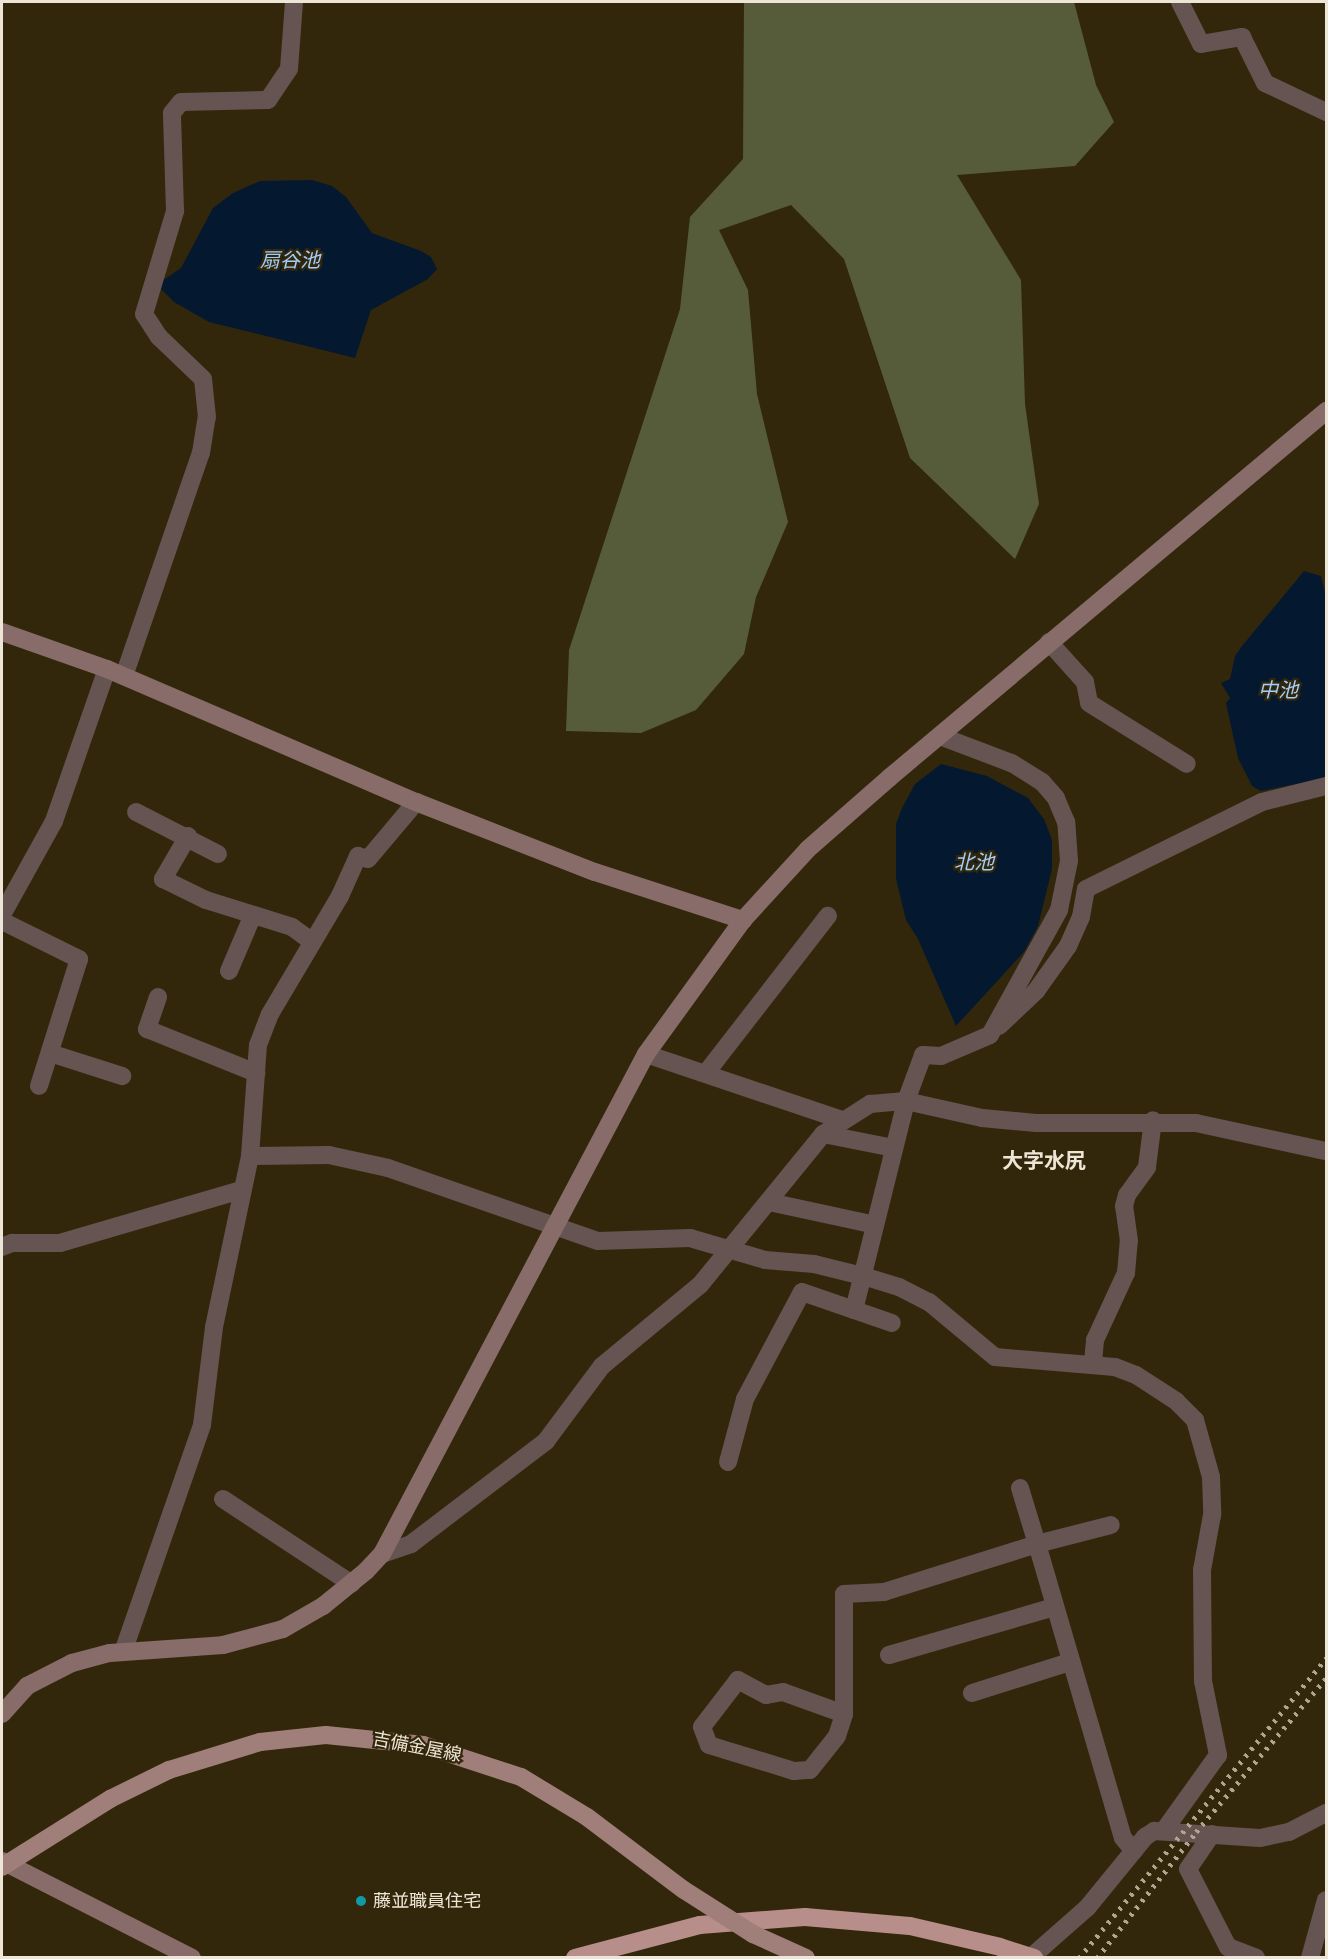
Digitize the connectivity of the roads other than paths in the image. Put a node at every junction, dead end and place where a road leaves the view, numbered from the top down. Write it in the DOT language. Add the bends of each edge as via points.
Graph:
graph roads {
  1 [pos="294,2"];
  2 [pos="1180,2"];
  3 [pos="1326,112"];
  4 [pos="1326,411"];
  5 [pos="2,632"];
  6 [pos="1049,642"];
  7 [pos="116,672"];
  8 [pos="940,736"];
  9 [pos="1187,764"];
  10 [pos="1326,786"];
  11 [pos="416,802"];
  12 [pos="136,812"];
  13 [pos="188,836"];
  14 [pos="218,854"];
  15 [pos="2,915"];
  16 [pos="828,916"];
  17 [pos="252,917"];
  18 [pos="743,920"];
  19 [pos="2,921"];
  20 [pos="311,941"];
  21 [pos="229,971"];
  22 [pos="158,997"];
  23 [pos="990,1035"];
  24 [pos="50,1053"];
  25 [pos="646,1054"];
  26 [pos="256,1073"];
  27 [pos="706,1073"];
  28 [pos="123,1076"];
  29 [pos="39,1086"];
  30 [pos="906,1101"];
  31 [pos="842,1120"];
  32 [pos="1153,1120"];
  33 [pos="823,1134"];
  34 [pos="894,1148"];
  35 [pos="1326,1151"];
  36 [pos="250,1156"];
  37 [pos="241,1190"];
  38 [pos="769,1202"];
  39 [pos="875,1225"];
  40 [pos="554,1226"];
  41 [pos="2,1247"];
  42 [pos="731,1250"];
  43 [pos="862,1276"];
  44 [pos="854,1310"];
  45 [pos="892,1323"];
  46 [pos="1093,1363"];
  47 [pos="728,1462"];
  48 [pos="1020,1488"];
  49 [pos="223,1499"];
  50 [pos="1111,1525"];
  51 [pos="1036,1545"];
  52 [pos="381,1554"];
  53 [pos="352,1584"];
  54 [pos="1054,1607"];
  55 [pos="123,1652"];
  56 [pos="889,1654"];
  57 [pos="1070,1662"];
  58 [pos="972,1693"];
  59 [pos="2,1714"];
  60 [pos="844,1714"];
  61 [pos="1326,1812"];
  62 [pos="1165,1829"];
  63 [pos="1212,1834"];
  64 [pos="1134,1851"];
  65 [pos="3,1862"];
  66 [pos="1326,1900"];
  67 [pos="192,1957"];
  68 [pos="574,1958"];
  69 [pos="806,1958"];
  70 [pos="1032,1958"];
  71 [pos="1256,1958"];
  72 [pos="1310,1958"];
  1 -- 7 [label="street" via="289,69 268,100 181,102 172,113 175,211 144,314 159,337 203,379 207,417 201,453"];
  2 -- 3 [label="street" via="1201,44 1242,37 1265,83"];
  4 -- 6 [label="street"];
  5 -- 7 [label="street"];
  6 -- 8 [label="street"];
  6 -- 9 [label="street" via="1085,682 1089,703"];
  7 -- 11 [label="street"];
  7 -- 15 [label="street" via="54,821"];
  8 -- 18 [label="street" via="808,849"];
  8 -- 23 [label="street" via="1011,762 1042,782 1056,798 1066,822 1069,861 1059,910"];
  10 -- 23 [label="street" via="1262,802 1086,889 1082,917 1068,946 1036,991"];
  11 -- 18 [label="street" via="595,872"];
  11 -- 20 [label="street" via="368,859 358,856 340,896"];
  12 -- 13 [label="street"];
  13 -- 14 [label="street"];
  13 -- 17 [label="street" via="163,879"];
  16 -- 27 [label="street"];
  17 -- 20 [label="street" via="292,927"];
  17 -- 21 [label="street"];
  18 -- 25 [label="street"];
  19 -- 24 [label="street" via="79,959"];
  20 -- 26 [label="street" via="270,1014 258,1045"];
  22 -- 26 [label="street" via="147,1029"];
  23 -- 30 [label="street" via="941,1056 923,1055"];
  24 -- 28 [label="street"];
  24 -- 29 [label="street"];
  25 -- 27 [label="street"];
  25 -- 40 [label="street"];
  26 -- 36 [label="street"];
  27 -- 31 [label="street"];
  30 -- 31 [label="street" via="879,1100"];
  30 -- 32 [label="street" via="982,1118 1036,1123"];
  30 -- 34 [label="street"];
  31 -- 33 [label="street"];
  32 -- 35 [label="street" via="1196,1122"];
  32 -- 46 [label="street" via="1147,1167 1126,1195 1124,1206 1129,1241 1126,1273 1095,1340"];
  33 -- 34 [label="street"];
  33 -- 38 [label="street"];
  34 -- 39 [label="street"];
  36 -- 37 [label="street"];
  36 -- 40 [label="street" via="339,1157 388,1168"];
  37 -- 41 [label="street" via="60,1243 12,1243"];
  37 -- 55 [label="street" via="214,1327 202,1425"];
  38 -- 39 [label="street"];
  38 -- 42 [label="street"];
  39 -- 43 [label="street"];
  40 -- 42 [label="street" via="598,1241 690,1238"];
  40 -- 52 [label="street"];
  42 -- 43 [label="street" via="765,1260 814,1264"];
  42 -- 52 [label="street" via="700,1285 602,1366 546,1441 411,1544"];
  43 -- 44 [label="street"];
  43 -- 46 [label="street" via="899,1287 929,1302 995,1358"];
  44 -- 45 [label="street"];
  44 -- 47 [label="street" via="802,1292 745,1399"];
  46 -- 62 [label="street" via="1136,1375 1176,1401 1195,1420 1211,1477 1212,1515 1202,1570 1203,1682 1218,1755"];
  48 -- 51 [label="street"];
  49 -- 53 [label="street"];
  50 -- 51 [label="street"];
  51 -- 54 [label="street"];
  51 -- 60 [label="street" via="884,1592 844,1594"];
  52 -- 53 [label="street"];
  53 -- 55 [label="street" via="310,1615 269,1634 205,1648"];
  54 -- 56 [label="street"];
  54 -- 57 [label="street"];
  55 -- 59 [label="street" via="95,1656 50,1673 27,1686"];
  57 -- 58 [label="street"];
  57 -- 64 [label="street" via="1123,1838"];
  60 -- 60 [label="street" via="837,1736 810,1770 794,1771 708,1745 702,1727 738,1680 766,1695 783,1692"];
  61 -- 63 [label="street" via="1272,1836"];
  62 -- 63 [label="street"];
  62 -- 64 [label="street" via="1145,1837"];
  63 -- 71 [label="street" via="1188,1869 1228,1947"];
  64 -- 70 [label="street" via="1087,1908"];
  65 -- 67 [label="street"];
  65 -- 69 [label="main road, 吉備金屋線, bridge" via="168,1770 261,1742 326,1735 423,1745 521,1778 587,1817 684,1890 753,1934"];
  66 -- 72 [label="street"];
  68 -- 70 [label="highway, bridge" via="700,1925 805,1917 910,1926"];
}
